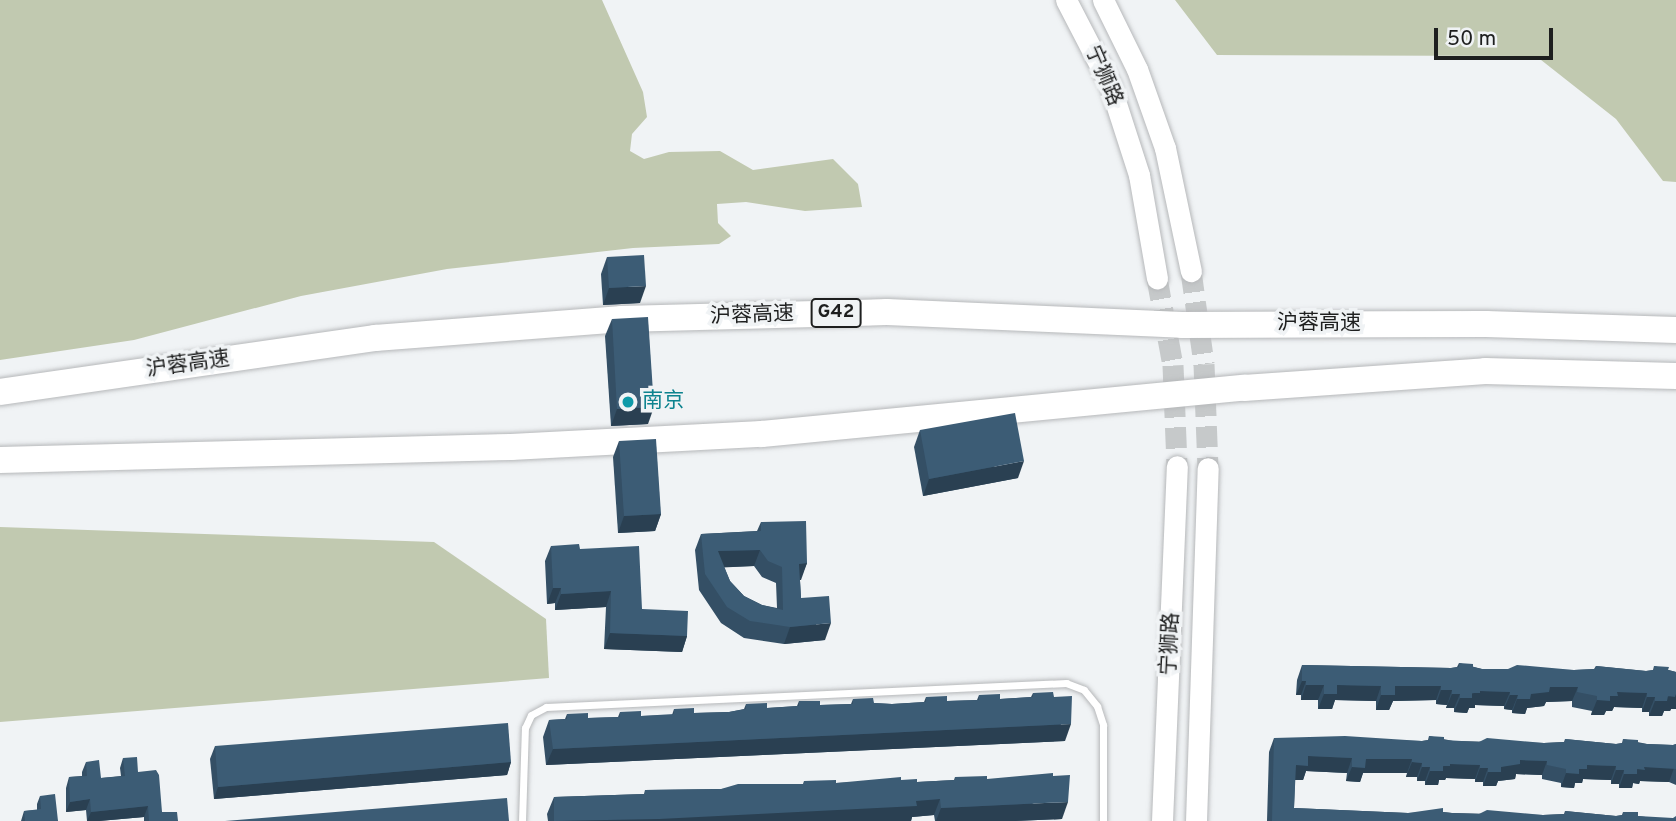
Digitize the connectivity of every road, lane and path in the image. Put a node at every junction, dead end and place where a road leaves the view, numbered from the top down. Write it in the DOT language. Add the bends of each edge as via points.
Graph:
graph roads {
  1 [pos="1066,0"];
  2 [pos="1103,0"];
  3 [pos="1191,271"];
  4 [pos="1157,278"];
  5 [pos="1676,330"];
  6 [pos="1676,376"];
  7 [pos="0,392"];
  8 [pos="0,460"];
  9 [pos="1177,466"];
  10 [pos="1208,468"];
  11 [pos="522,821"];
  12 [pos="1103,821"];
  13 [pos="1162,821"];
  14 [pos="1196,821"];
  1 -- 4 [label="main road, 宁狮路" via="1110,86 1139,175"];
  2 -- 3 [label="main road, 宁狮路" via="1137,69 1165,148"];
  5 -- 7 [label="highway, 沪蓉高速 / G42" via="1486,324 1182,325 887,312 622,319 375,338"];
  6 -- 8 [label="highway" via="1485,371 1244,388 762,434 512,447"];
  9 -- 13 [label="main road, 宁狮路"];
  10 -- 14 [label="main road, 宁狮路"];
  11 -- 12 [label="lane" via="525,728 531,715 546,707 1066,683 1084,690 1097,706 1103,725"];
}
